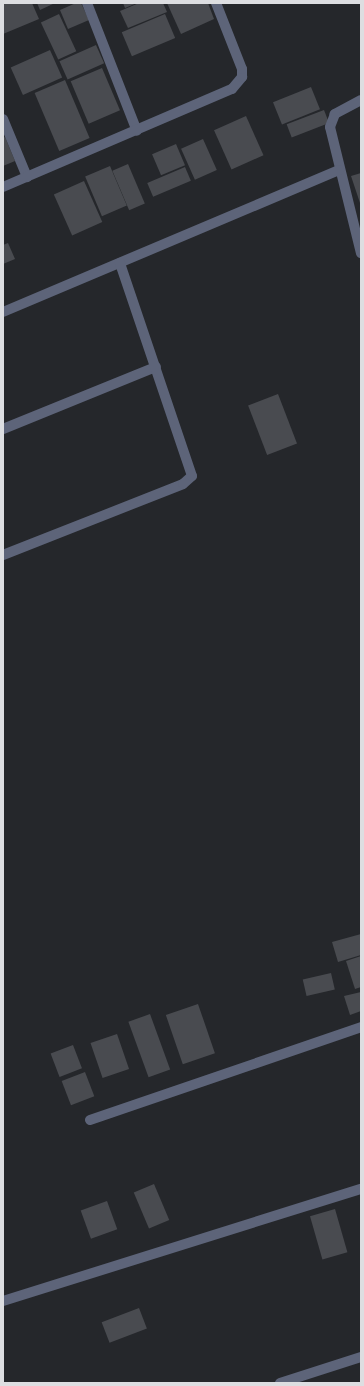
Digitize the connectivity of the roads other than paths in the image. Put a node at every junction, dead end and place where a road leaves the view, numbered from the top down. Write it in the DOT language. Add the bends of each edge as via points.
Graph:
graph roads {
  1 [pos="87,3"];
  2 [pos="216,3"];
  3 [pos="361,100"];
  4 [pos="3,119"];
  5 [pos="138,131"];
  6 [pos="339,170"];
  7 [pos="27,177"];
  8 [pos="3,187"];
  9 [pos="361,253"];
  10 [pos="120,263"];
  11 [pos="3,312"];
  12 [pos="156,367"];
  13 [pos="3,428"];
  14 [pos="3,555"];
  15 [pos="361,1026"];
  16 [pos="90,1120"];
  17 [pos="361,1189"];
  18 [pos="3,1301"];
  19 [pos="361,1357"];
  20 [pos="280,1383"];
  1 -- 5 [label="street"];
  2 -- 5 [label="street" via="242,69 240,82 216,99"];
  3 -- 6 [label="street" via="335,114 330,127"];
  4 -- 7 [label="street"];
  5 -- 7 [label="street"];
  6 -- 9 [label="street"];
  6 -- 10 [label="street"];
  7 -- 8 [label="street"];
  10 -- 11 [label="street"];
  10 -- 12 [label="street"];
  12 -- 13 [label="street"];
  12 -- 14 [label="street" via="192,469 190,479"];
  15 -- 16 [label="street"];
  17 -- 18 [label="street"];
  19 -- 20 [label="street"];
}
